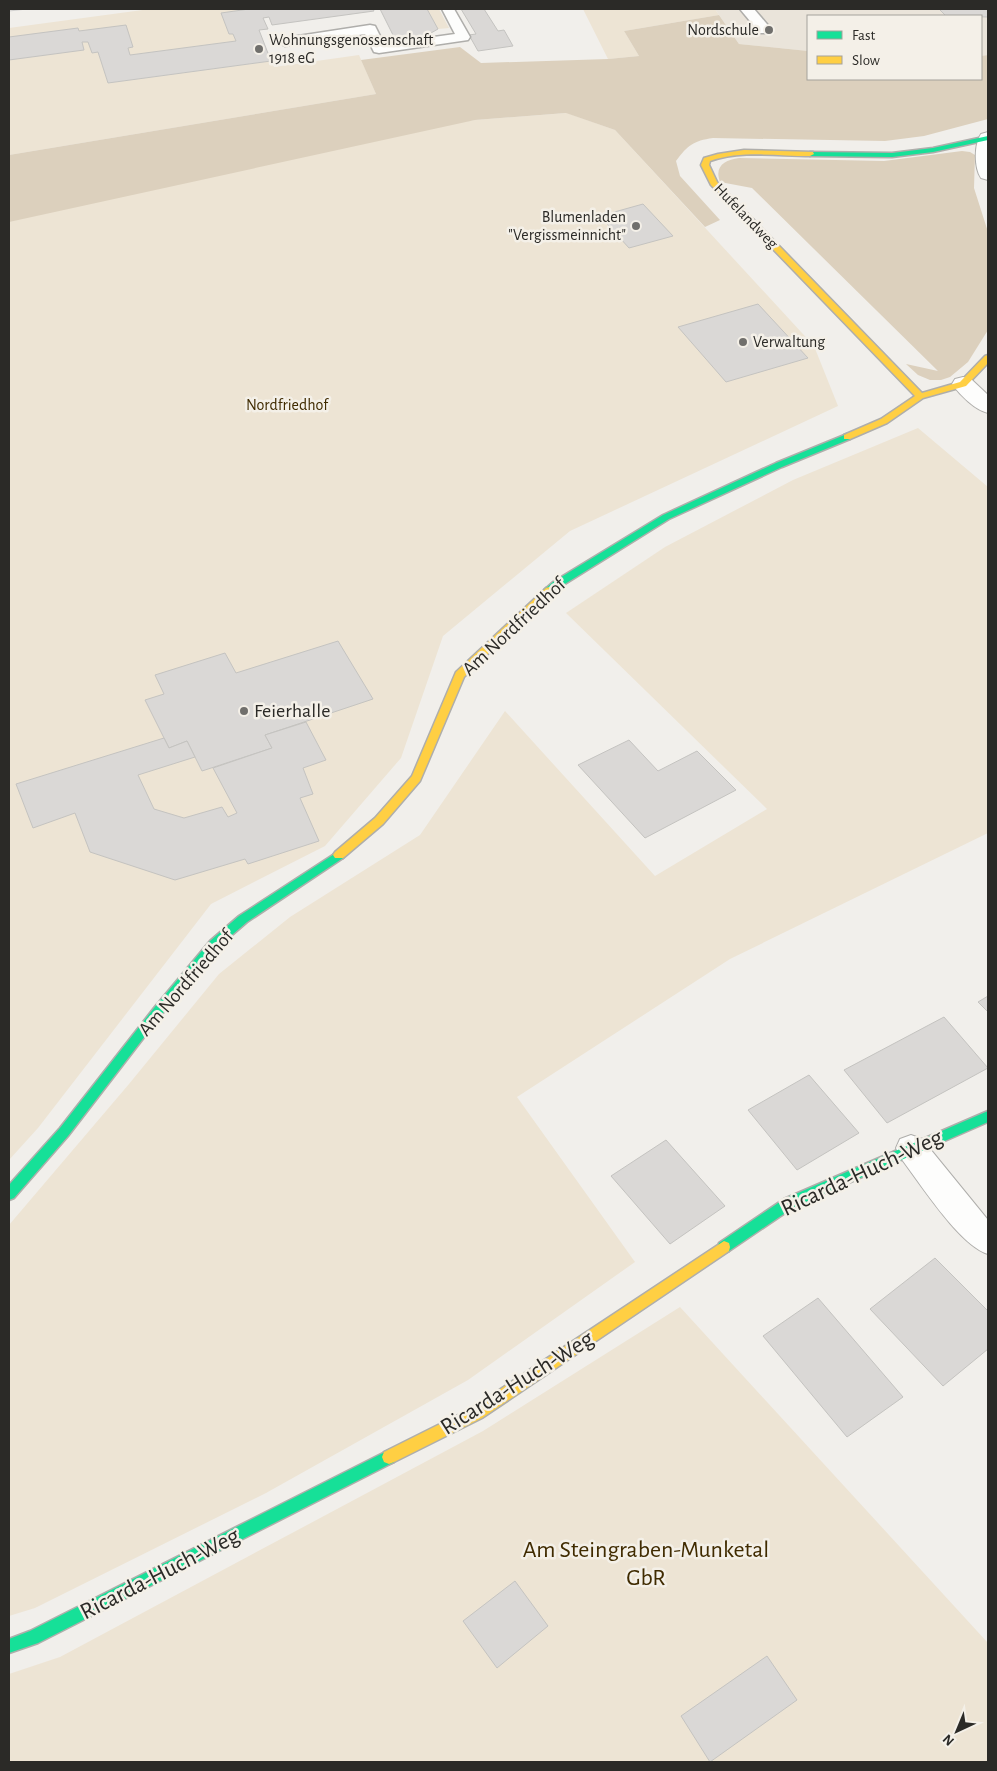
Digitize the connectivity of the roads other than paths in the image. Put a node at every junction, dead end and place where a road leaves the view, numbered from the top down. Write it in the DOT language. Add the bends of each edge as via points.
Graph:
graph roads {
  1 [pos="448,9"];
  2 [pos="747,9"];
  3 [pos="765,30"];
  4 [pos="285,42"];
  5 [pos="988,138"];
  6 [pos="988,174"];
  7 [pos="988,358"];
  8 [pos="963,384"];
  9 [pos="920,396"];
  10 [pos="988,406"];
  11 [pos="988,1116"];
  12 [pos="911,1148"];
  13 [pos="9,1194"];
  14 [pos="988,1240"];
  15 [pos="9,1646"];
  1 -- 4 [label="lane" via="463,36 379,49 370,29"];
  2 -- 3 [label="lane"];
  5 -- 6 [label="street, Hufelandweg"];
  5 -- 9 [label="street, Hufelandweg" via="892,155 734,153 717,155 707,160 705,165 714,183"];
  7 -- 8 [label="street"];
  8 -- 9 [label="street"];
  8 -- 10 [label="street"];
  9 -- 13 [label="street, Am Nordfriedhof" via="884,421 666,517 556,584 460,675 416,778 379,821 341,854 243,919 214,944 64,1132"];
  11 -- 12 [label="street, Ricarda-Huch-Weg"];
  12 -- 14 [label="street" via="969,1222"];
  12 -- 15 [label="street, Ricarda-Huch-Weg" via="789,1203 477,1413 33,1638"];
}
